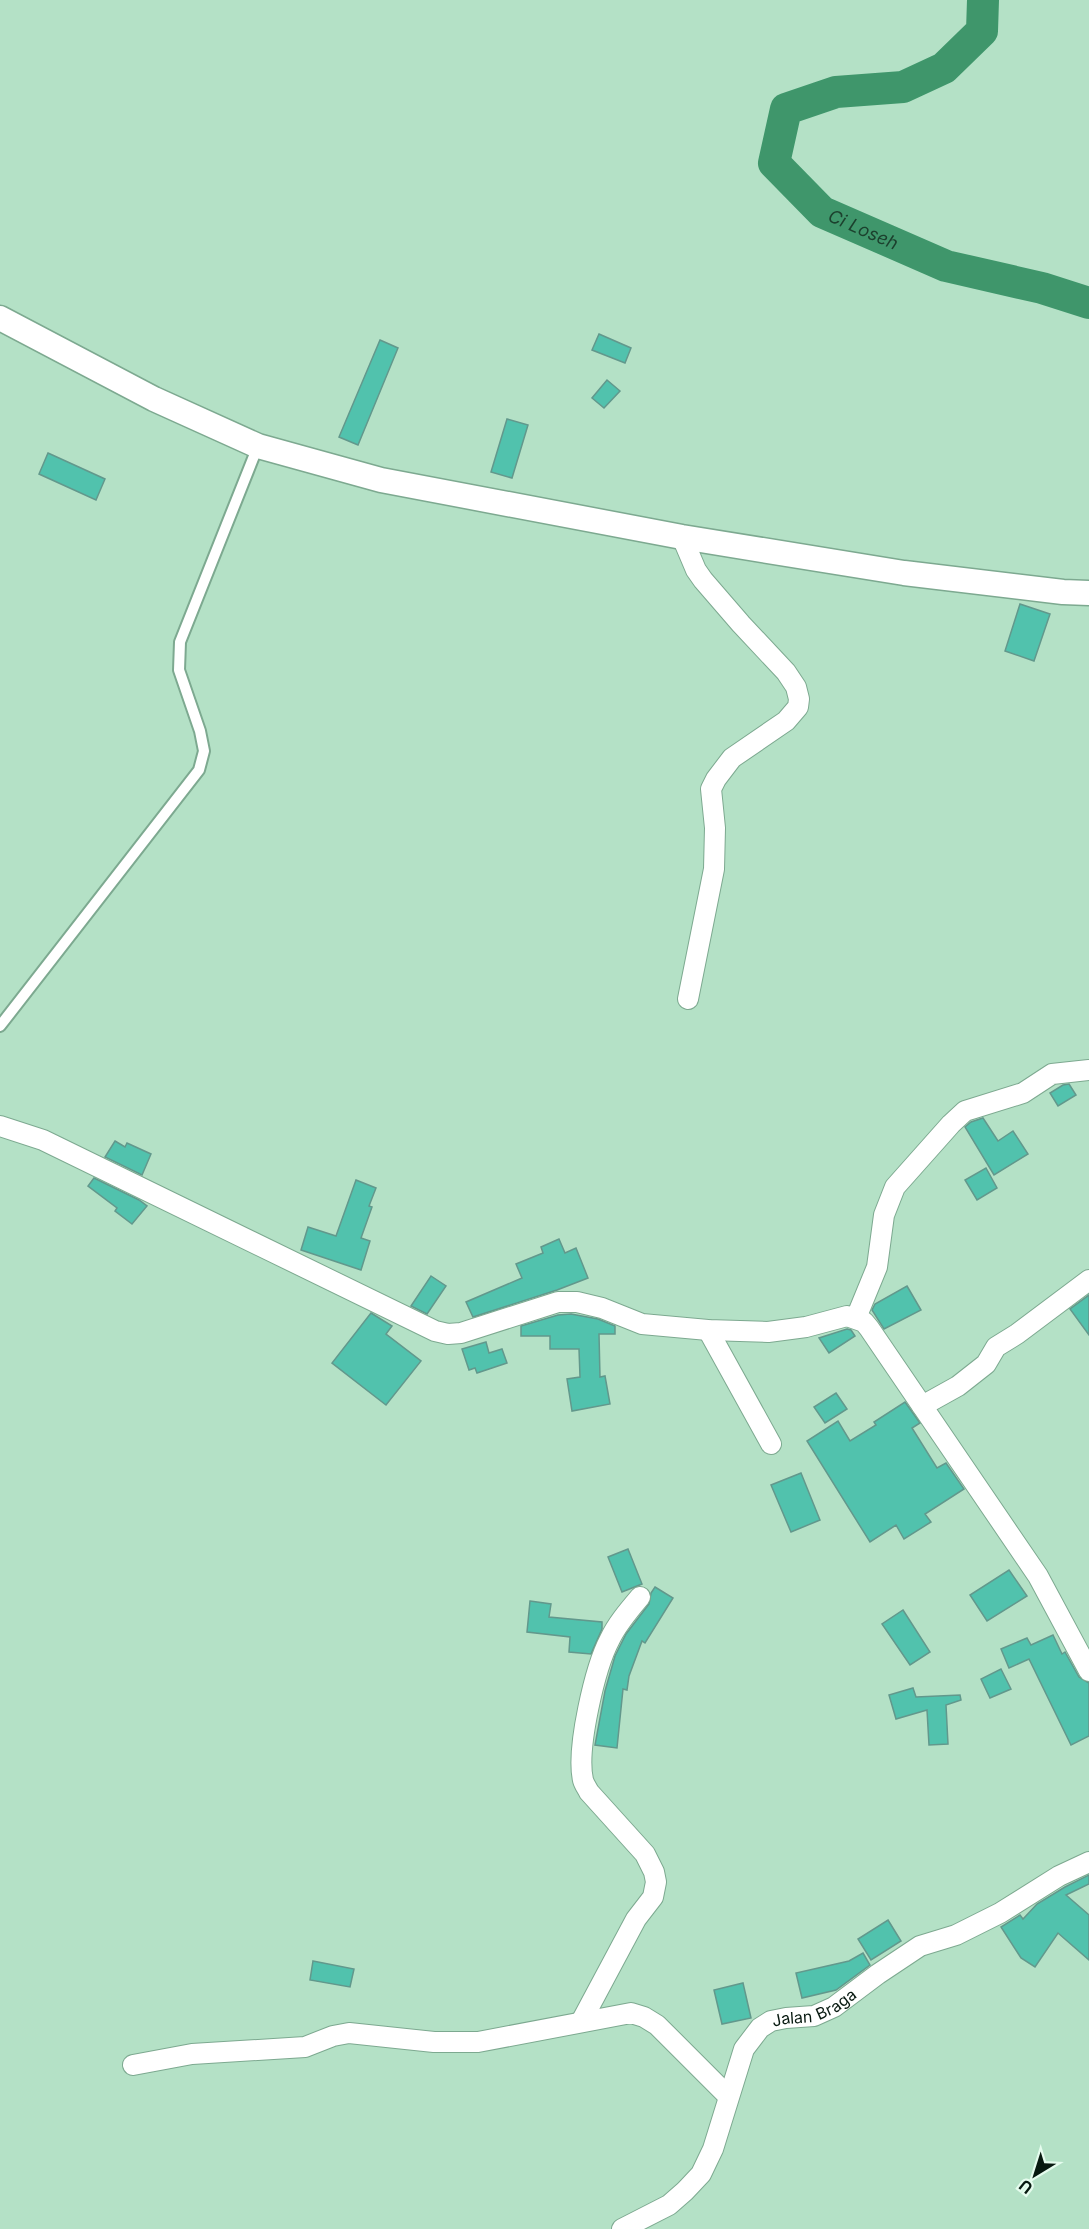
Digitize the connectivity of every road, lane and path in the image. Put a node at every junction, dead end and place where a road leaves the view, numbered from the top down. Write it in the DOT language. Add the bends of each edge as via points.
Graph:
graph roads {
  1 [pos="0,318"];
  2 [pos="258,446"];
  3 [pos="682,537"];
  4 [pos="1089,593"];
  5 [pos="688,999"];
  6 [pos="0,1026"];
  7 [pos="1089,1070"];
  8 [pos="0,1126"];
  9 [pos="1089,1280"];
  10 [pos="856,1318"];
  11 [pos="708,1330"];
  12 [pos="922,1406"];
  13 [pos="771,1444"];
  14 [pos="640,1597"];
  15 [pos="1089,1671"];
  16 [pos="1089,1862"];
  17 [pos="581,2022"];
  18 [pos="133,2065"];
  19 [pos="728,2096"];
  20 [pos="622,2229"];
  1 -- 2 [label="street" via="154,399"];
  2 -- 3 [label="street" via="381,480"];
  2 -- 6 [label="lane" via="180,642 179,670 204,751 199,770"];
  3 -- 4 [label="street" via="904,573"];
  3 -- 5 [label="street" via="700,575 786,672 799,699 798,707 786,721 732,758 711,789 715,828 713,878"];
  7 -- 10 [label="street" via="1052,1074 1023,1093 965,1111 951,1124 895,1187 884,1215 877,1267"];
  8 -- 11 [label="street" via="43,1140 435,1331 460,1334 558,1302 602,1308 642,1324"];
  9 -- 12 [label="street" via="996,1347 986,1365"];
  10 -- 11 [label="street" via="847,1316 768,1332"];
  10 -- 12 [label="street" via="869,1328"];
  11 -- 13 [label="street"];
  12 -- 15 [label="street" via="1038,1576"];
  14 -- 17 [label="street" via="609,1639 596,1677 583,1736 582,1774 589,1792 645,1854 656,1882 653,1897 636,1919"];
  16 -- 19 [label="street, Jalan Braga" via="956,1935 920,1946 834,2007 814,2016 771,2021 760,2028 744,2049"];
  17 -- 18 [label="street" via="478,2042 434,2042 349,2033 305,2047 192,2054"];
  17 -- 19 [label="street" via="631,2013 644,2017 671,2038"];
  19 -- 20 [label="street, Jalan Braga" via="713,2149 700,2174 669,2205"];
}
